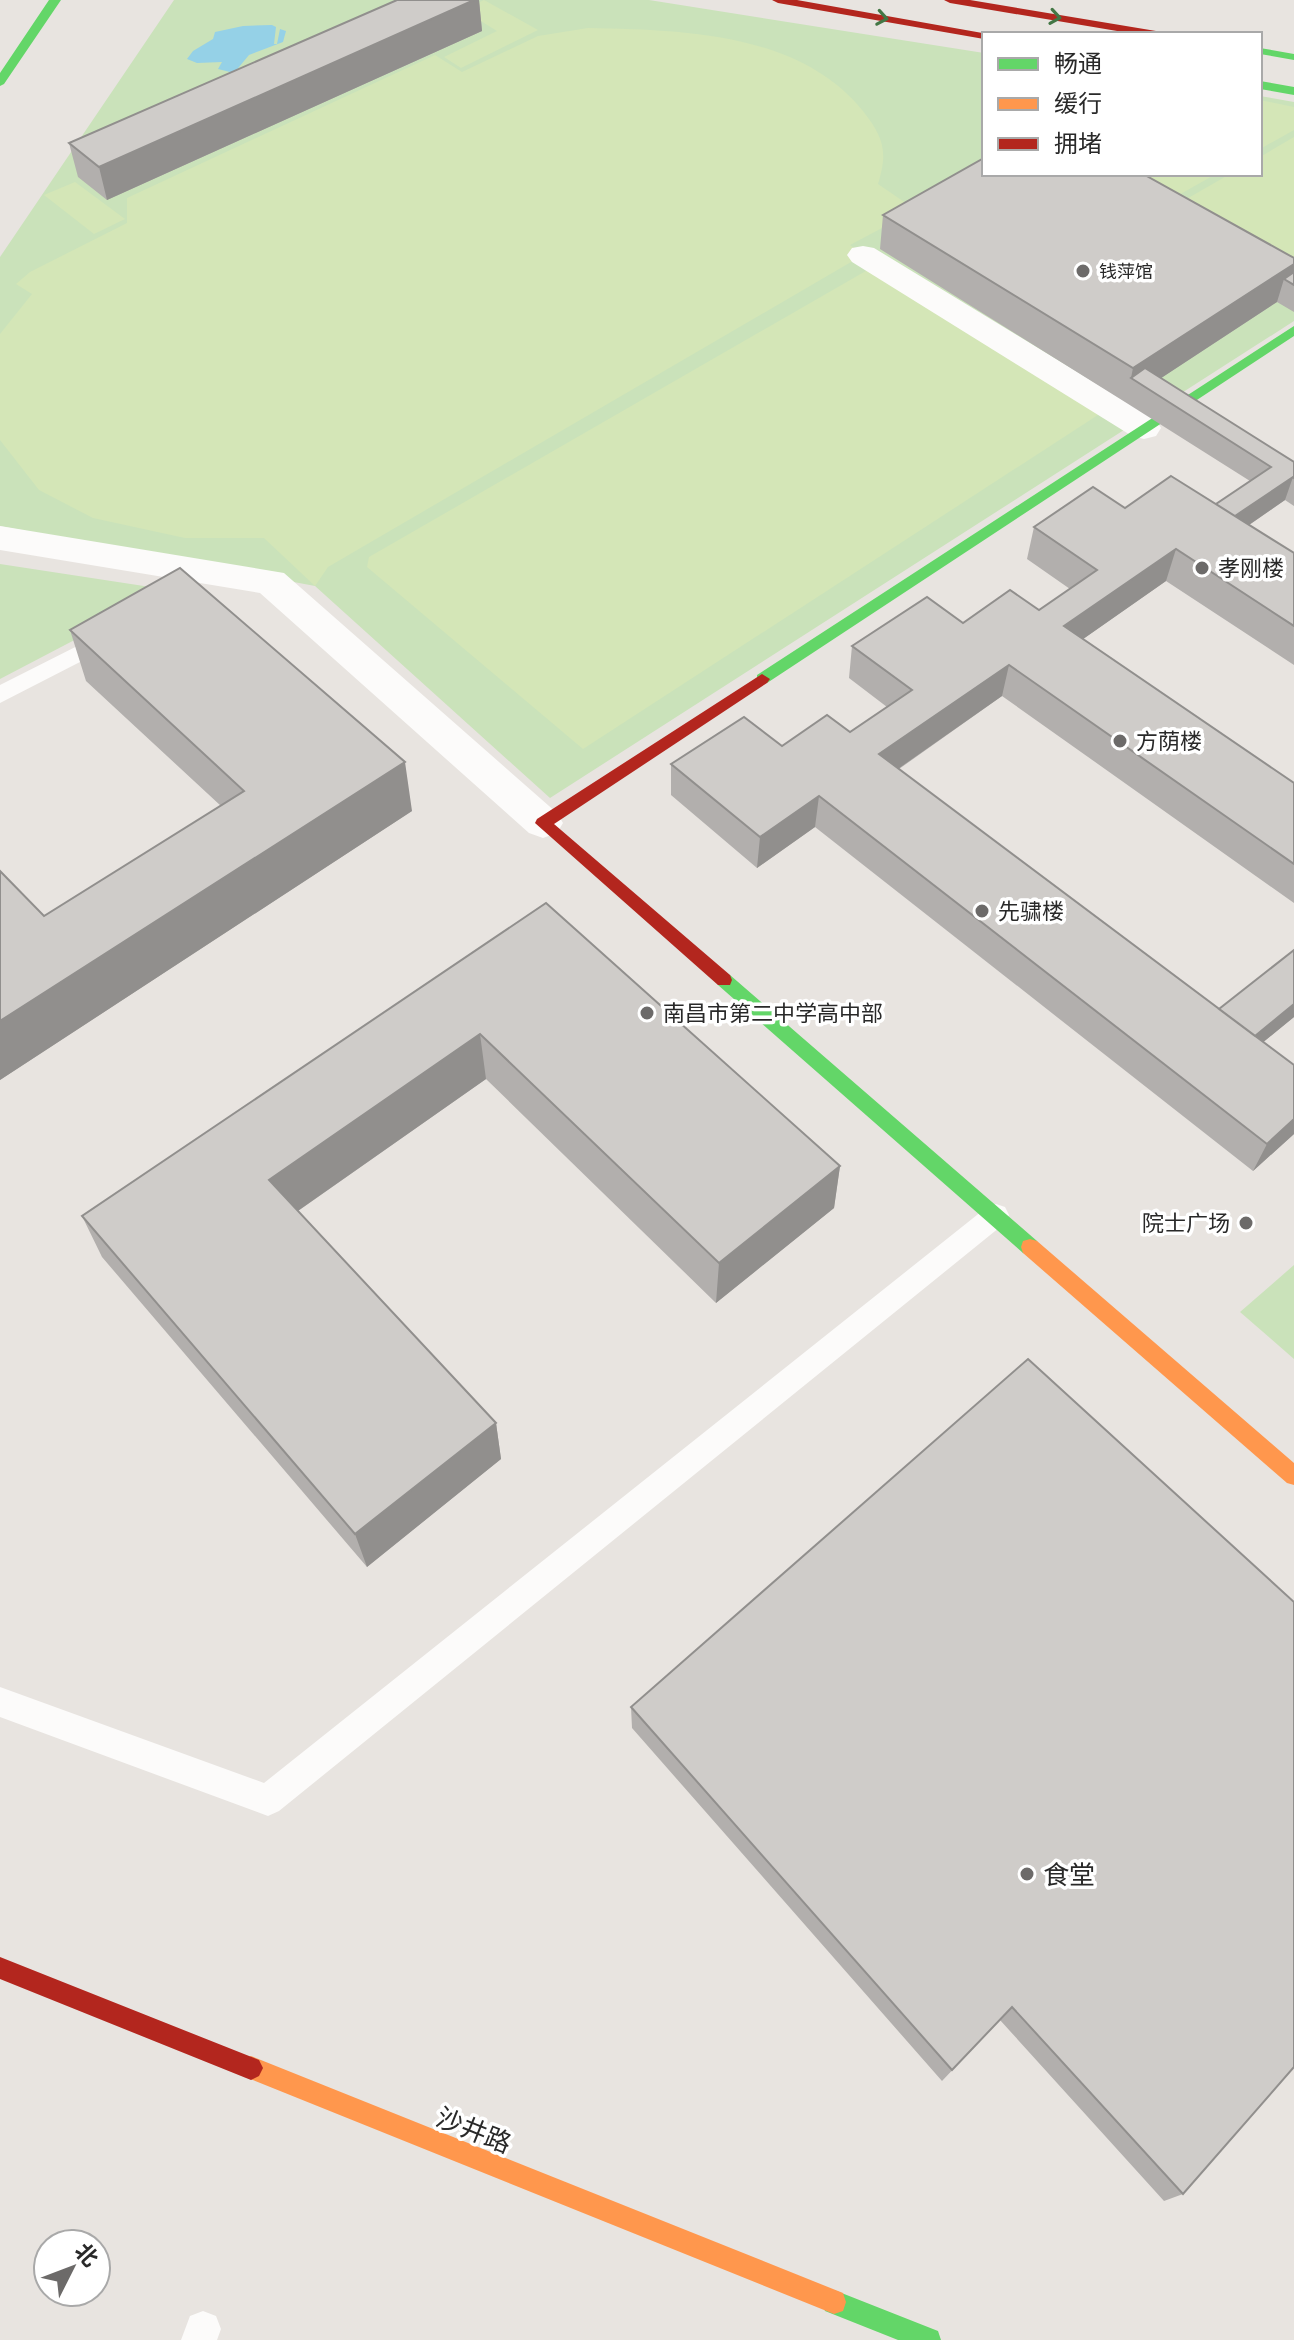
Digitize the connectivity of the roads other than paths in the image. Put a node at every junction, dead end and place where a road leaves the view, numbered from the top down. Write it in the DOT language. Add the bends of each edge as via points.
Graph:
graph roads {
  1 [pos="55,0"];
  2 [pos="778,0"];
  3 [pos="950,0"];
  4 [pos="1144,32"];
  5 [pos="982,36"];
  6 [pos="1262,51"];
  7 [pos="1294,57"];
  8 [pos="0,82"];
  9 [pos="1262,85"];
  10 [pos="1294,91"];
  11 [pos="863,255"];
  12 [pos="1294,330"];
  13 [pos="1144,428"];
  14 [pos="0,538"];
  15 [pos="134,624"];
  16 [pos="0,695"];
  17 [pos="543,823"];
  18 [pos="996,1215"];
  19 [pos="1294,1476"];
  20 [pos="0,1702"];
  21 [pos="0,1968"];
  22 [pos="929,2340"];
  1 -- 8 [label="main road"];
  2 -- 5 [label="main road, one-way"];
  3 -- 4 [label="main road, one-way"];
  6 -- 7 [label="main road"];
  9 -- 10 [label="main road"];
  11 -- 13 [label="street"];
  12 -- 13 [label="main road"];
  13 -- 17 [label="main road"];
  14 -- 17 [label="street" via="215,581 271,582"];
  15 -- 16 [label="lane"];
  17 -- 18 [label="main road"];
  18 -- 19 [label="main road"];
  18 -- 20 [label="lane" via="268,1800"];
  21 -- 22 [label="main road, 沙井路"];
}
